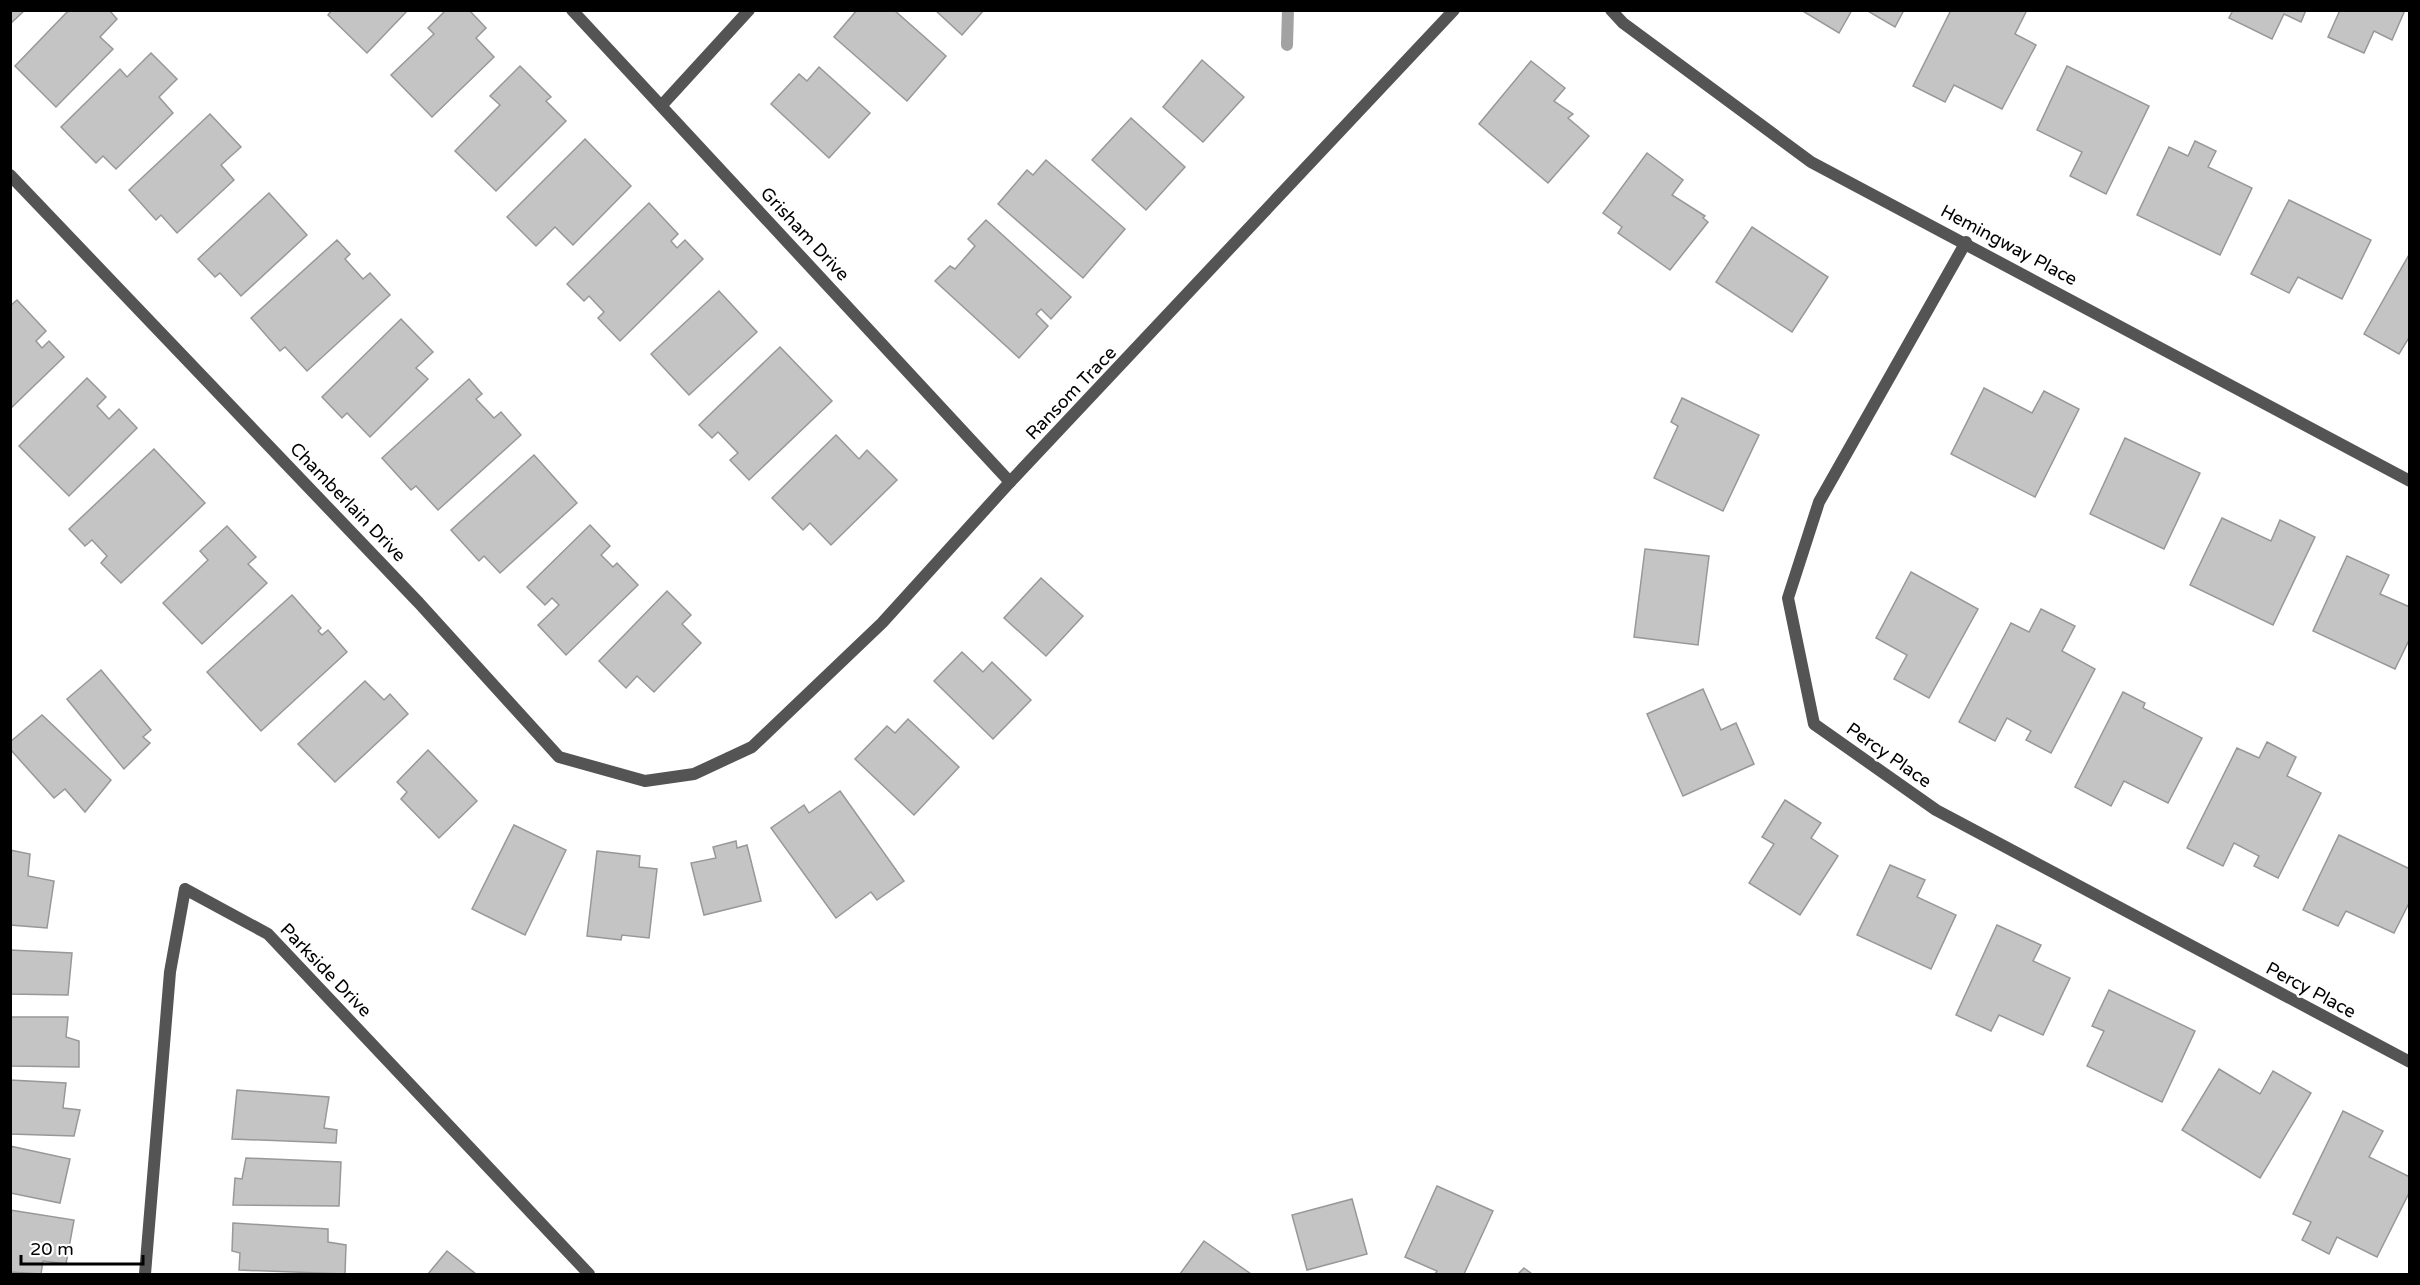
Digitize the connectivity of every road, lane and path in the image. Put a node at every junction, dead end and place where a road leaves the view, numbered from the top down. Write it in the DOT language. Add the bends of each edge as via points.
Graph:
graph roads {
  1 [pos="572,10"];
  2 [pos="749,10"];
  3 [pos="1454,10"];
  4 [pos="1611,10"];
  5 [pos="663,105"];
  6 [pos="10,174"];
  7 [pos="1966,242"];
  8 [pos="2409,481"];
  9 [pos="1010,482"];
  10 [pos="694,774"];
  11 [pos="2409,1062"];
  12 [pos="145,1275"];
  13 [pos="590,1275"];
  1 -- 5 [label="street, Grisham Drive"];
  2 -- 5 [label="street"];
  3 -- 9 [label="street, Ransom Trace"];
  4 -- 7 [label="street, Hemingway Place" via="1623,23 1811,162"];
  5 -- 9 [label="street, Grisham Drive"];
  6 -- 10 [label="street, Chamberlain Drive" via="559,757 645,781"];
  7 -- 8 [label="street, Hemingway Place"];
  7 -- 11 [label="street, Percy Place" via="1819,502 1788,598 1814,724 1936,810"];
  9 -- 10 [label="street, Ransom Trace" via="882,623 752,747"];
  12 -- 13 [label="street, Parkside Drive" via="170,972 186,890 268,934"];
}
